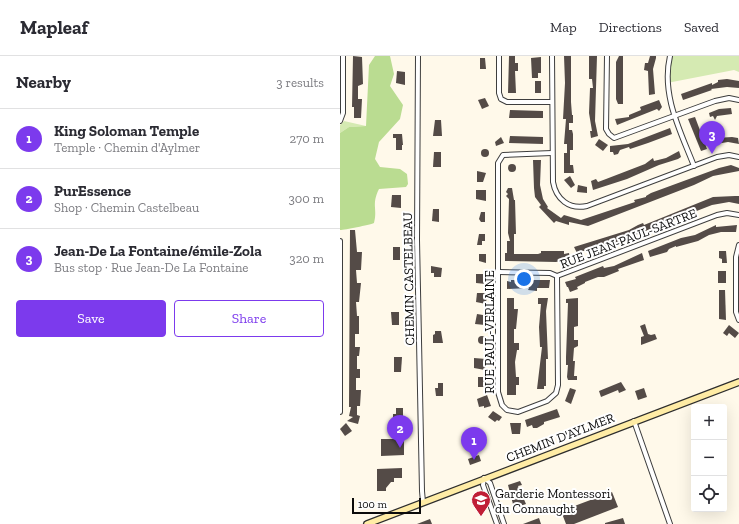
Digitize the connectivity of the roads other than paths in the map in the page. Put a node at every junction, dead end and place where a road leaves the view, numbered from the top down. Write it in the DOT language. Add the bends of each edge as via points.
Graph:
graph roads {
  1 [pos="343,56"];
  2 [pos="418,56"];
  3 [pos="499,56"];
  4 [pos="552,56"];
  5 [pos="607,56"];
  6 [pos="670,56"];
  7 [pos="739,100"];
  8 [pos="552,102"];
  9 [pos="674,115"];
  10 [pos="340,121"];
  11 [pos="552,153"];
  12 [pos="739,157"];
  13 [pos="694,166"];
  14 [pos="739,215"];
  15 [pos="340,241"];
  16 [pos="739,245"];
  17 [pos="499,272"];
  18 [pos="557,276"];
  19 [pos="739,320"];
  20 [pos="739,382"];
  21 [pos="340,412"];
  22 [pos="634,421"];
  23 [pos="484,478"];
  24 [pos="423,502"];
  25 [pos="367,524"];
  26 [pos="497,524"];
  27 [pos="504,524"];
  28 [pos="670,524"];
  1 -- 10 [label="street" via="343,113"];
  2 -- 24 [label="street, CHEMIN CASTELBEAU" via="417,240"];
  3 -- 8 [label="street" via="501,99 507,102"];
  4 -- 8 [label="street"];
  5 -- 9 [label="street" via="606,129 611,137 618,138"];
  6 -- 9 [label="street" via="667,92"];
  7 -- 9 [label="street" via="720,99"];
  8 -- 11 [label="street"];
  9 -- 13 [label="street"];
  11 -- 13 [label="street" via="555,192 566,203 579,208"];
  11 -- 17 [label="street, RUE PAUL-VERLAINE" via="507,154 499,159"];
  12 -- 13 [label="street" via="724,156"];
  14 -- 18 [label="street, RUE JEAN-PAUL-SARTRE" via="717,215"];
  15 -- 21 [label="street"];
  16 -- 19 [label="street" via="736,257 736,312"];
  17 -- 18 [label="street, RUE JEAN-PAUL-SARTRE" via="550,273"];
  17 -- 18 [label="street, RUE PAUL-VERLAINE" via="498,398 504,408 514,412 547,401 554,396 557,389"];
  20 -- 22 [label="main road, CHEMIN D'AYLMER"];
  22 -- 23 [label="main road, CHEMIN D'AYLMER"];
  22 -- 28 [label="street"];
  23 -- 24 [label="main road, CHEMIN D'AYLMER"];
  23 -- 26 [label="street" via="483,485"];
  23 -- 27 [label="street" via="490,483"];
  24 -- 25 [label="main road, CHEMIN D'AYLMER"];
}
